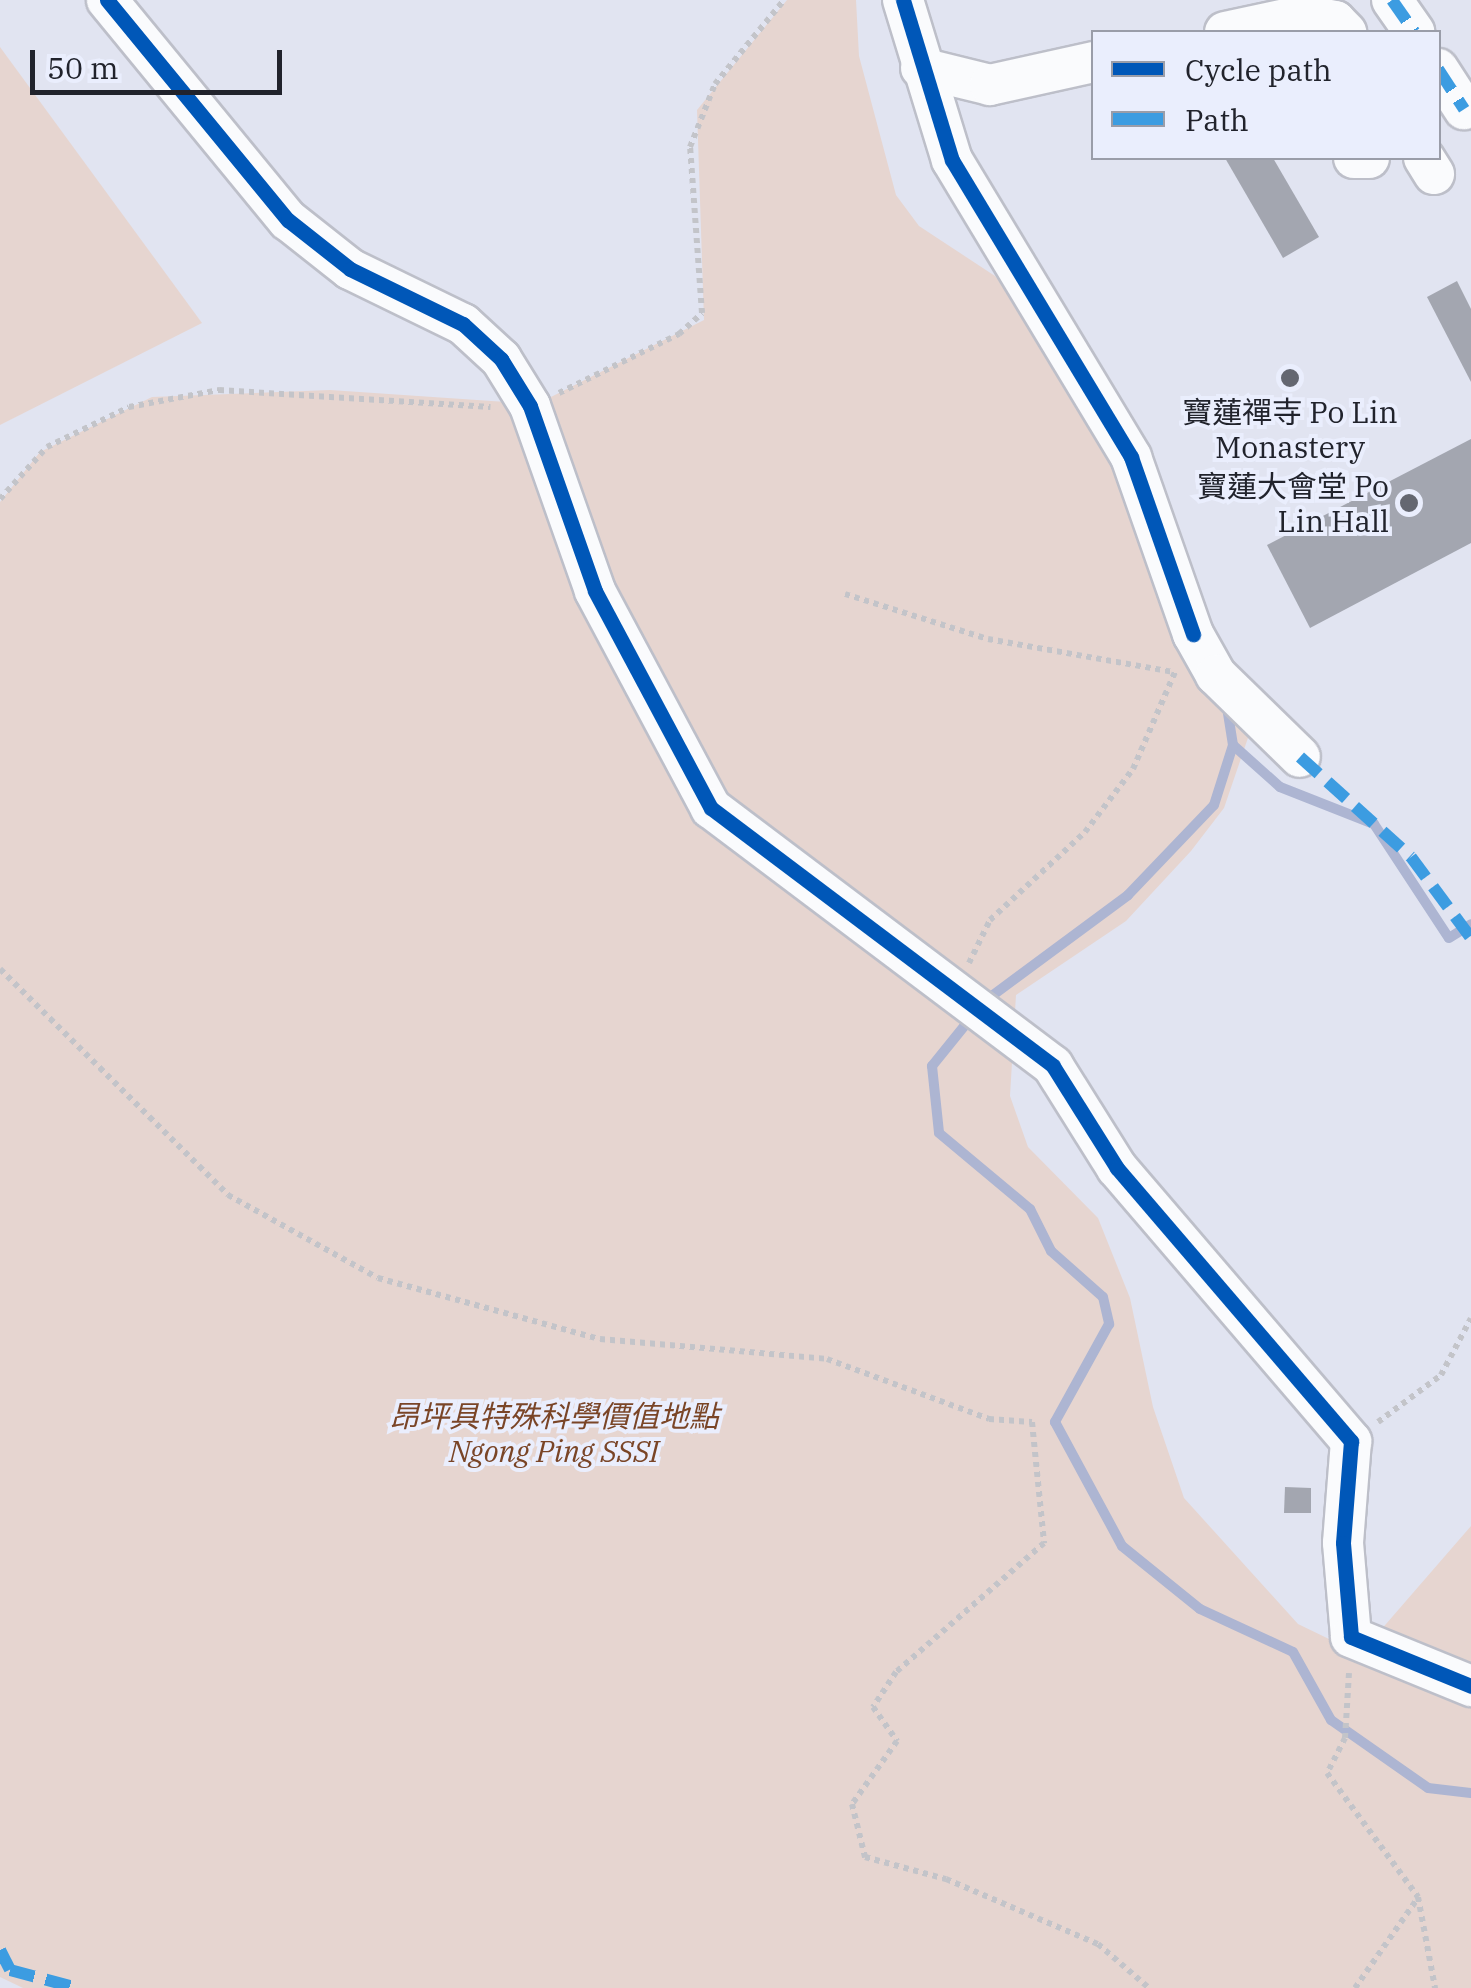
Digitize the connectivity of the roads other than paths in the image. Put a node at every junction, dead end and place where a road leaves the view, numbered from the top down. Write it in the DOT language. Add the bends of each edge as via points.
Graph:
graph roads {
  1 [pos="107,0"];
  2 [pos="902,0"];
  3 [pos="1392,0"];
  4 [pos="1247,30"];
  5 [pos="1344,30"];
  6 [pos="1413,30"];
  7 [pos="1091,63"];
  8 [pos="921,68"];
  9 [pos="1441,75"];
  10 [pos="1458,112"];
  11 [pos="1300,757"];
  12 [pos="1471,1686"];
  1 -- 12 [label="street" via="288,220 350,269 463,324 501,359 530,406 594,591 711,808 770,860 961,991 1053,1066 1117,1168 1351,1441 1343,1526 1351,1637"];
  2 -- 8 [label="street"];
  3 -- 6 [label="street"];
  4 -- 5 [label="street" via="1304,15"];
  7 -- 8 [label="street" via="990,85"];
  8 -- 11 [label="street" via="952,160 1130,458 1193,634 1216,675"];
  9 -- 10 [label="street"];
}
